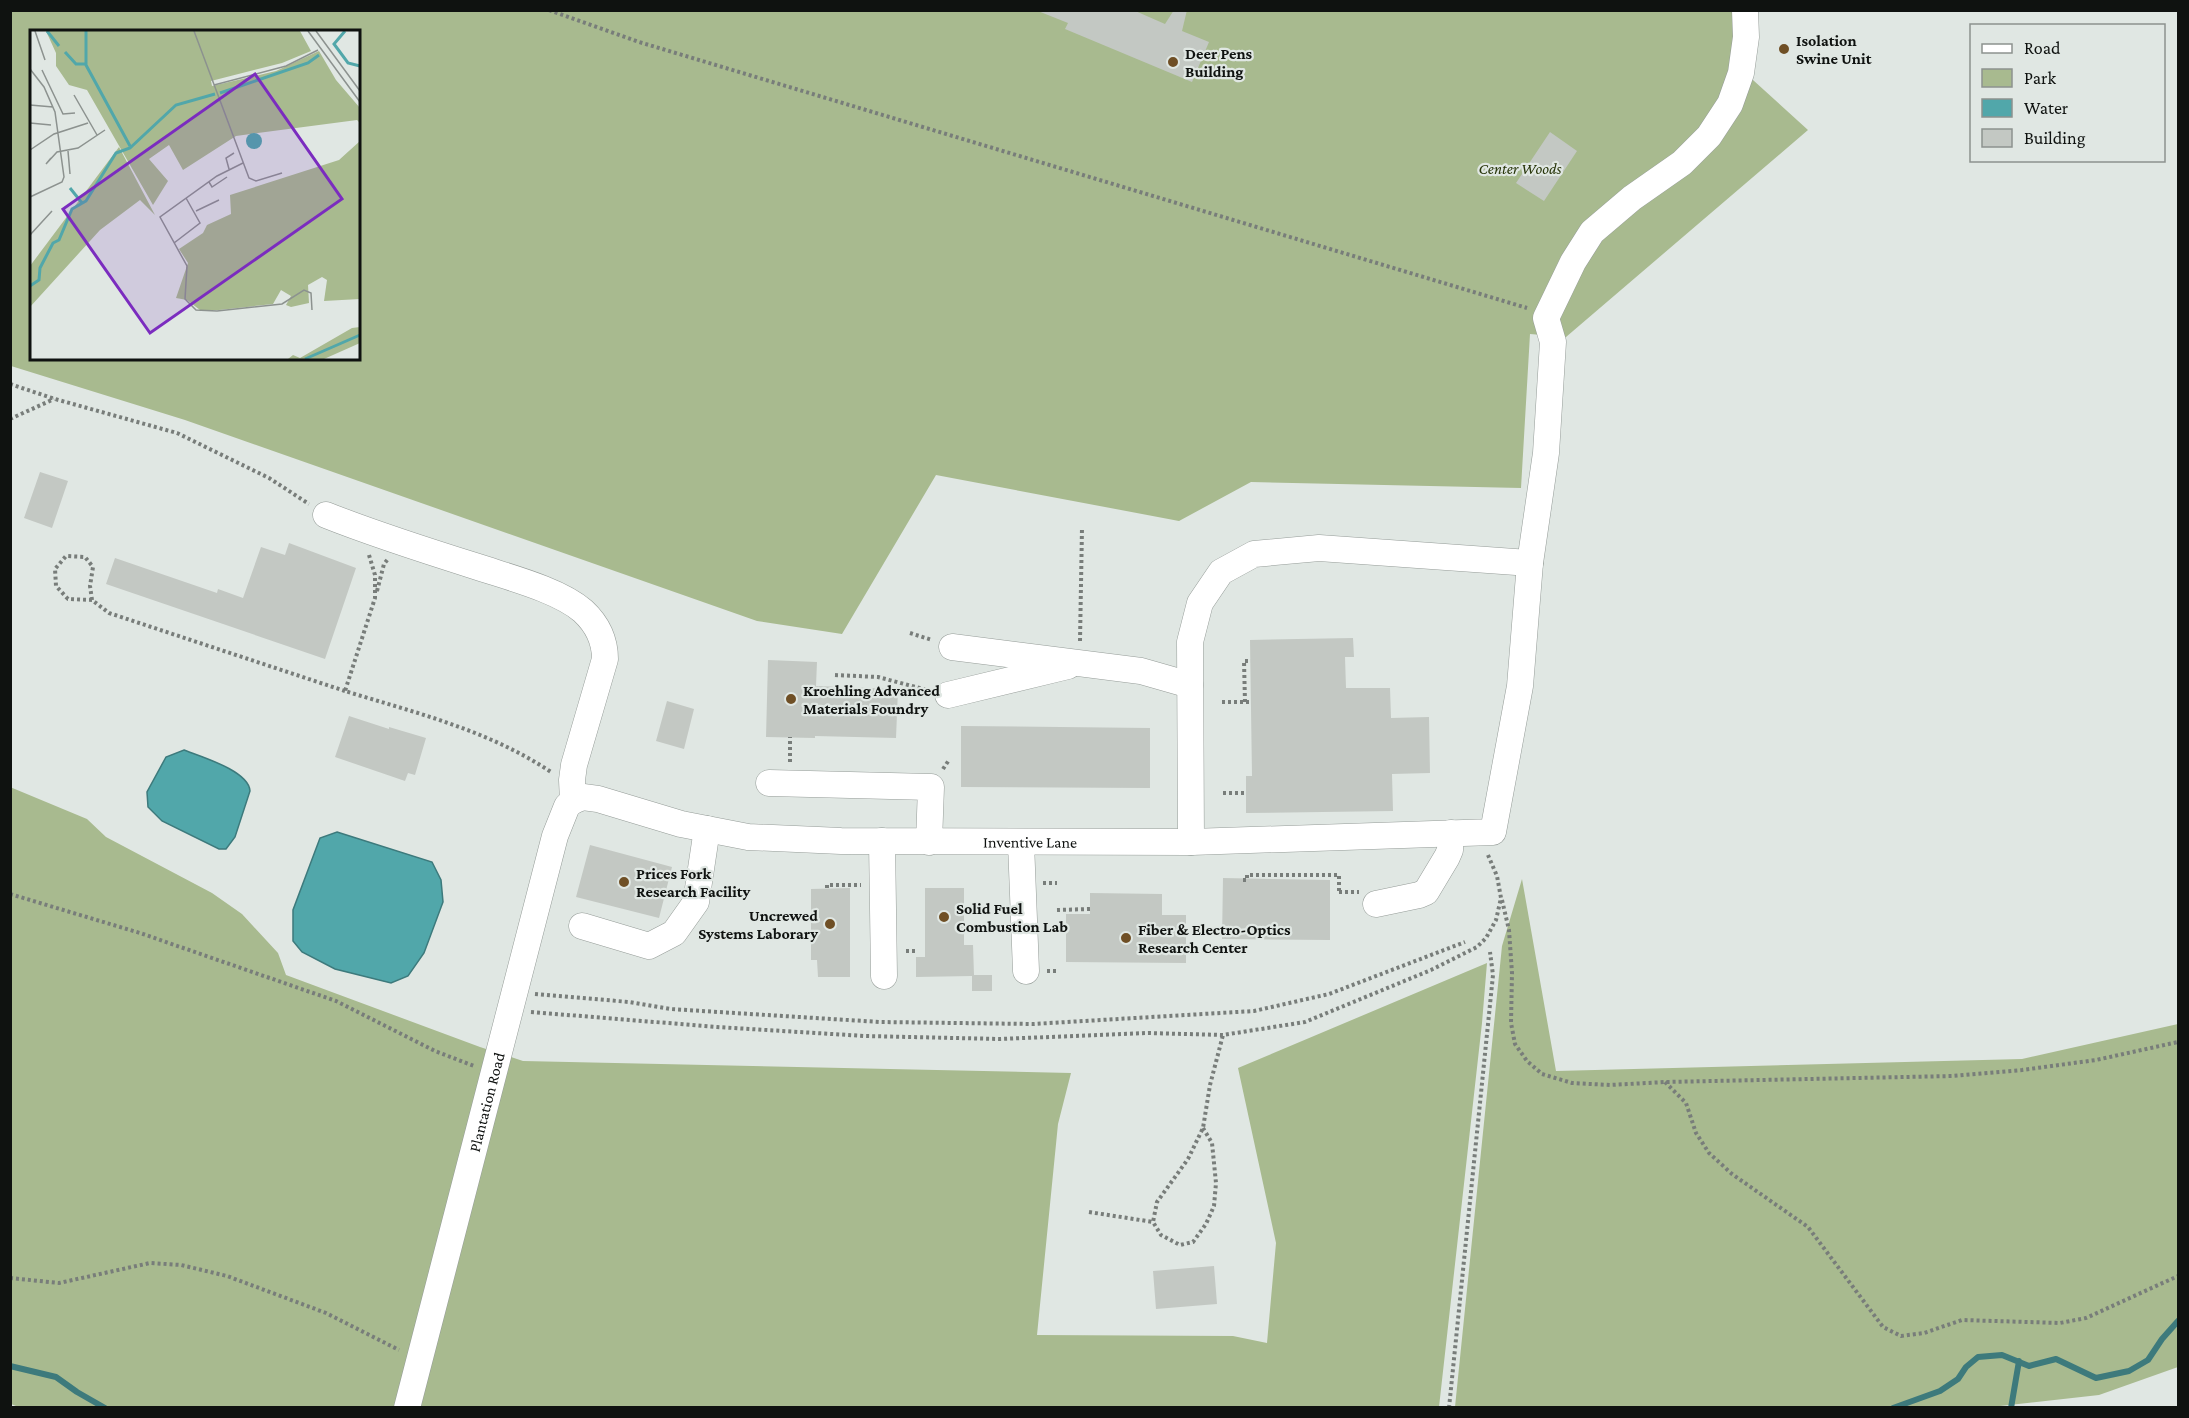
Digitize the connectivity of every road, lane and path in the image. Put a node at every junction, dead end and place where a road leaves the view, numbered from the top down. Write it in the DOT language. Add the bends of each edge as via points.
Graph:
graph roads {
  1 [pos="549,10"];
  2 [pos="1745,10"];
  3 [pos="1546,318"];
  4 [pos="10,384"];
  5 [pos="55,399"];
  6 [pos="10,419"];
  7 [pos="326,515"];
  8 [pos="1082,528"];
  9 [pos="367,549"];
  10 [pos="1530,563"];
  11 [pos="92,600"];
  12 [pos="952,646"];
  13 [pos="1251,661"];
  14 [pos="1080,663"];
  15 [pos="1244,672"];
  16 [pos="1251,672"];
  17 [pos="834,675"];
  18 [pos="1190,685"];
  19 [pos="345,691"];
  20 [pos="948,695"];
  21 [pos="1222,702"];
  22 [pos="790,737"];
  23 [pos="790,760"];
  24 [pos="769,783"];
  25 [pos="1223,793"];
  26 [pos="1246,793"];
  27 [pos="573,801"];
  28 [pos="707,829"];
  29 [pos="1451,832"];
  30 [pos="1493,832"];
  31 [pos="882,841"];
  32 [pos="929,842"];
  33 [pos="1191,842"];
  34 [pos="1021,843"];
  35 [pos="1243,880"];
  36 [pos="871,885"];
  37 [pos="827,888"];
  38 [pos="10,894"];
  39 [pos="1368,898"];
  40 [pos="1501,898"];
  41 [pos="1090,909"];
  42 [pos="1057,910"];
  43 [pos="582,927"];
  44 [pos="1464,942"];
  45 [pos="1490,952"];
  46 [pos="1026,971"];
  47 [pos="884,976"];
  48 [pos="511,1002"];
  49 [pos="1223,1035"];
  50 [pos="2178,1042"];
  51 [pos="495,1073"];
  52 [pos="1665,1082"];
  53 [pos="1203,1128"];
  54 [pos="1089,1212"];
  55 [pos="1153,1222"];
  56 [pos="2178,1276"];
  57 [pos="10,1278"];
  58 [pos="407,1354"];
  59 [pos="407,1407"];
  60 [pos="1449,1407"];
  1 -- 3 [label="path" via="639,42 1509,301"];
  2 -- 3 [label="street" via="1741,73 1725,112 1709,136 1682,163 1592,232"];
  3 -- 10 [label="street" via="1552,342 1551,379 1546,453"];
  4 -- 5 [label="path"];
  5 -- 6 [label="path"];
  5 -- 7 [label="path" via="177,433 269,478"];
  7 -- 27 [label="street" via="378,536 525,582 582,611 597,629 605,646 605,659 574,765"];
  8 -- 14 [label="path"];
  9 -- 19 [label="path" via="375,574 375,598"];
  10 -- 18 [label="street" via="1319,548 1254,554 1221,572 1200,603 1190,642"];
  10 -- 30 [label="street" via="1520,686"];
  11 -- 11 [label="path" via="93,567 85,557 66,556 55,569 56,586 68,599"];
  11 -- 19 [label="path" via="109,613"];
  12 -- 14 [label="street"];
  13 -- 15 [label="path" via="1244,661"];
  14 -- 18 [label="street" via="1141,671"];
  14 -- 20 [label="street"];
  15 -- 16 [label="path"];
  15 -- 21 [label="path" via="1248,702"];
  17 -- 20 [label="path" via="878,677"];
  18 -- 33 [label="street"];
  19 -- 27 [label="path" via="498,741 559,777"];
  22 -- 23 [label="path"];
  24 -- 32 [label="street" via="931,787"];
  25 -- 26 [label="path"];
  27 -- 28 [label="street, Inventive Lane" via="583,797 598,799"];
  27 -- 48 [label="street, Plantation Road" via="562,813"];
  28 -- 31 [label="street, Inventive Lane" via="748,837"];
  28 -- 43 [label="street" via="696,902 674,933 649,946"];
  29 -- 30 [label="street, Inventive Lane"];
  29 -- 33 [label="street, Inventive Lane"];
  29 -- 39 [label="street" via="1447,857 1425,892"];
  30 -- 40 [label="path" via="1488,856"];
  31 -- 32 [label="street, Inventive Lane"];
  31 -- 47 [label="street"];
  32 -- 34 [label="street, Inventive Lane"];
  33 -- 34 [label="street, Inventive Lane"];
  34 -- 46 [label="street"];
  35 -- 39 [label="path" via="1247,880 1247,875 1339,875 1339,892"];
  36 -- 37 [label="path"];
  38 -- 51 [label="path" via="140,933 336,1001 435,1051"];
  40 -- 49 [label="path" via="1496,920 1486,938 1467,953 1305,1022"];
  40 -- 52 [label="path" via="1509,930 1511,1023 1515,1044 1527,1061 1542,1074 1572,1083"];
  41 -- 42 [label="path"];
  44 -- 48 [label="path" via="1329,994 1254,1011 1056,1023 880,1022 670,1009 629,1002"];
  45 -- 60 [label="path" via="1492,975"];
  48 -- 49 [label="path" via="571,1014 876,1036 1000,1039 1148,1033"];
  48 -- 51 [label="street, Plantation Road"];
  49 -- 53 [label="path"];
  50 -- 52 [label="path" via="2096,1060 1952,1076"];
  51 -- 59 [label="street, Plantation Road"];
  52 -- 56 [label="path" via="1686,1103 1696,1133 1709,1153 1732,1174 1808,1227 1883,1327 1901,1336 1962,1320 2060,1323 2086,1318"];
  53 -- 55 [label="path" via="1188,1160 1157,1202"];
  53 -- 55 [label="path" via="1212,1143 1216,1183 1214,1206 1206,1224 1193,1242 1180,1245 1161,1236"];
  54 -- 55 [label="path"];
  57 -- 58 [label="path" via="59,1283 150,1263 181,1265 226,1276 326,1313"];
}
